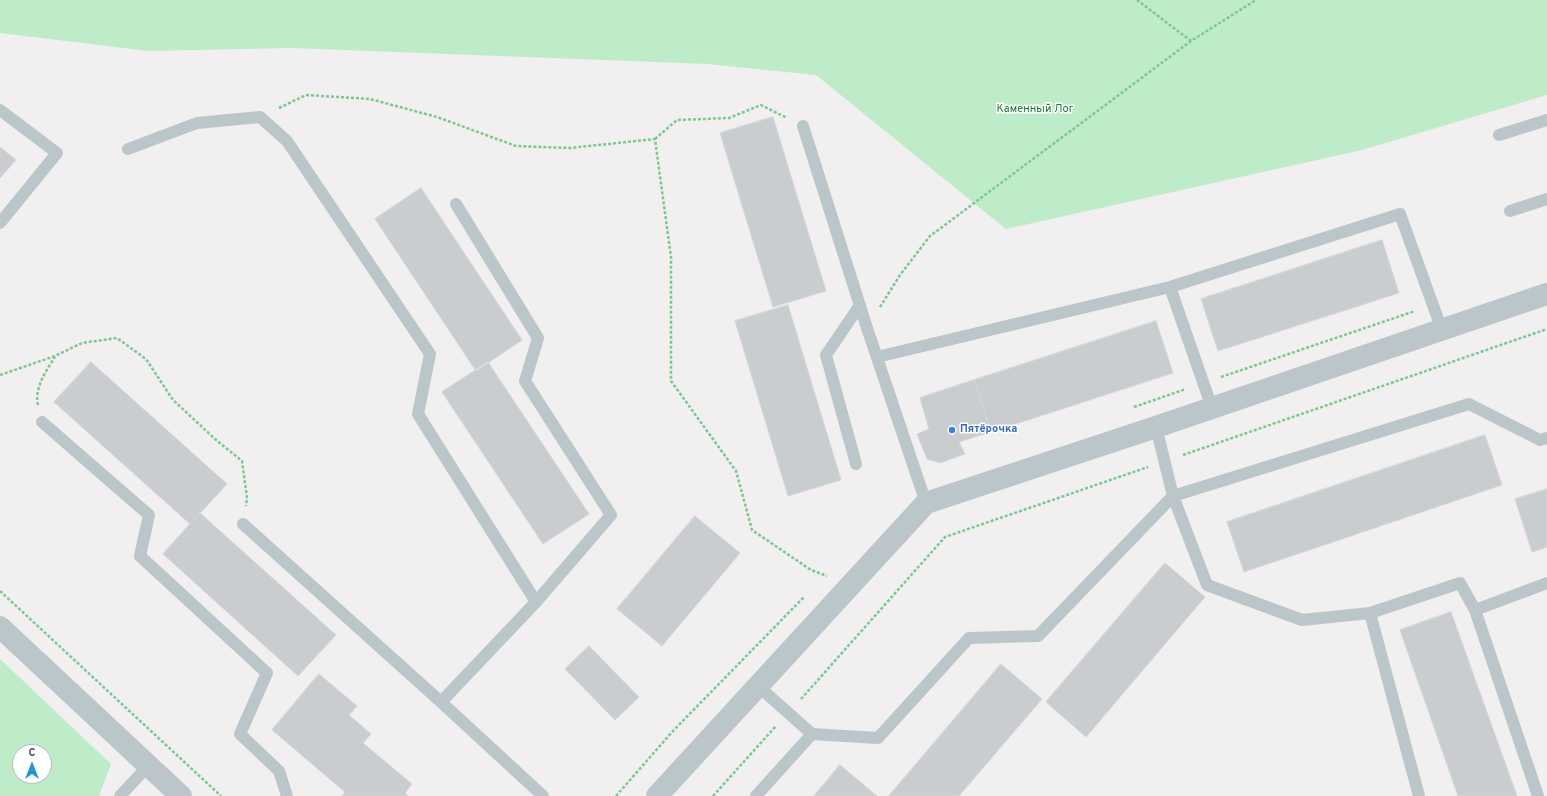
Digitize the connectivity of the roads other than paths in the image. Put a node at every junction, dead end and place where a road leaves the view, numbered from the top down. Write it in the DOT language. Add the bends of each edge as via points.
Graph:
graph roads {
  1 [pos="0,110"];
  2 [pos="1547,120"];
  3 [pos="803,126"];
  4 [pos="1499,136"];
  5 [pos="128,149"];
  6 [pos="1547,199"];
  7 [pos="456,204"];
  8 [pos="1510,211"];
  9 [pos="0,223"];
  10 [pos="1170,287"];
  11 [pos="1547,294"];
  12 [pos="860,306"];
  13 [pos="1442,330"];
  14 [pos="877,357"];
  15 [pos="1212,408"];
  16 [pos="42,422"];
  17 [pos="1156,427"];
  18 [pos="1547,438"];
  19 [pos="856,464"];
  20 [pos="1173,496"];
  21 [pos="926,503"];
  22 [pos="243,524"];
  23 [pos="1547,583"];
  24 [pos="536,602"];
  25 [pos="1475,610"];
  26 [pos="1370,613"];
  27 [pos="0,627"];
  28 [pos="758,686"];
  29 [pos="441,702"];
  30 [pos="812,734"];
  31 [pos="148,766"];
  32 [pos="120,796"];
  33 [pos="181,796"];
  34 [pos="287,796"];
  35 [pos="543,796"];
  36 [pos="658,796"];
  37 [pos="756,796"];
  38 [pos="1419,796"];
  39 [pos="1538,796"];
  1 -- 9 [label="lane" via="57,154"];
  2 -- 4 [label="lane"];
  3 -- 12 [label="lane"];
  5 -- 24 [label="lane" via="197,123 260,117 287,141 430,354 418,414"];
  6 -- 8 [label="lane"];
  7 -- 24 [label="lane" via="538,338 525,381 610,515"];
  10 -- 13 [label="lane" via="1400,214"];
  10 -- 14 [label="lane"];
  10 -- 15 [label="lane"];
  11 -- 13 [label="street"];
  12 -- 14 [label="lane"];
  12 -- 19 [label="lane" via="826,355"];
  13 -- 15 [label="street"];
  14 -- 21 [label="lane"];
  15 -- 17 [label="street"];
  16 -- 34 [label="lane" via="149,515 140,556 267,673 240,734 279,771"];
  17 -- 20 [label="lane"];
  17 -- 21 [label="street"];
  18 -- 20 [label="lane" via="1540,440 1469,404"];
  20 -- 26 [label="lane" via="1207,585 1302,620"];
  20 -- 30 [label="lane" via="1038,636 969,638 878,738"];
  21 -- 28 [label="street"];
  22 -- 29 [label="lane"];
  23 -- 25 [label="lane"];
  24 -- 29 [label="lane"];
  25 -- 26 [label="lane" via="1460,583"];
  25 -- 39 [label="lane"];
  26 -- 38 [label="lane"];
  27 -- 31 [label="street"];
  28 -- 30 [label="lane"];
  28 -- 36 [label="street"];
  29 -- 35 [label="lane"];
  30 -- 37 [label="lane"];
  31 -- 32 [label="lane"];
  31 -- 33 [label="street"];
}
